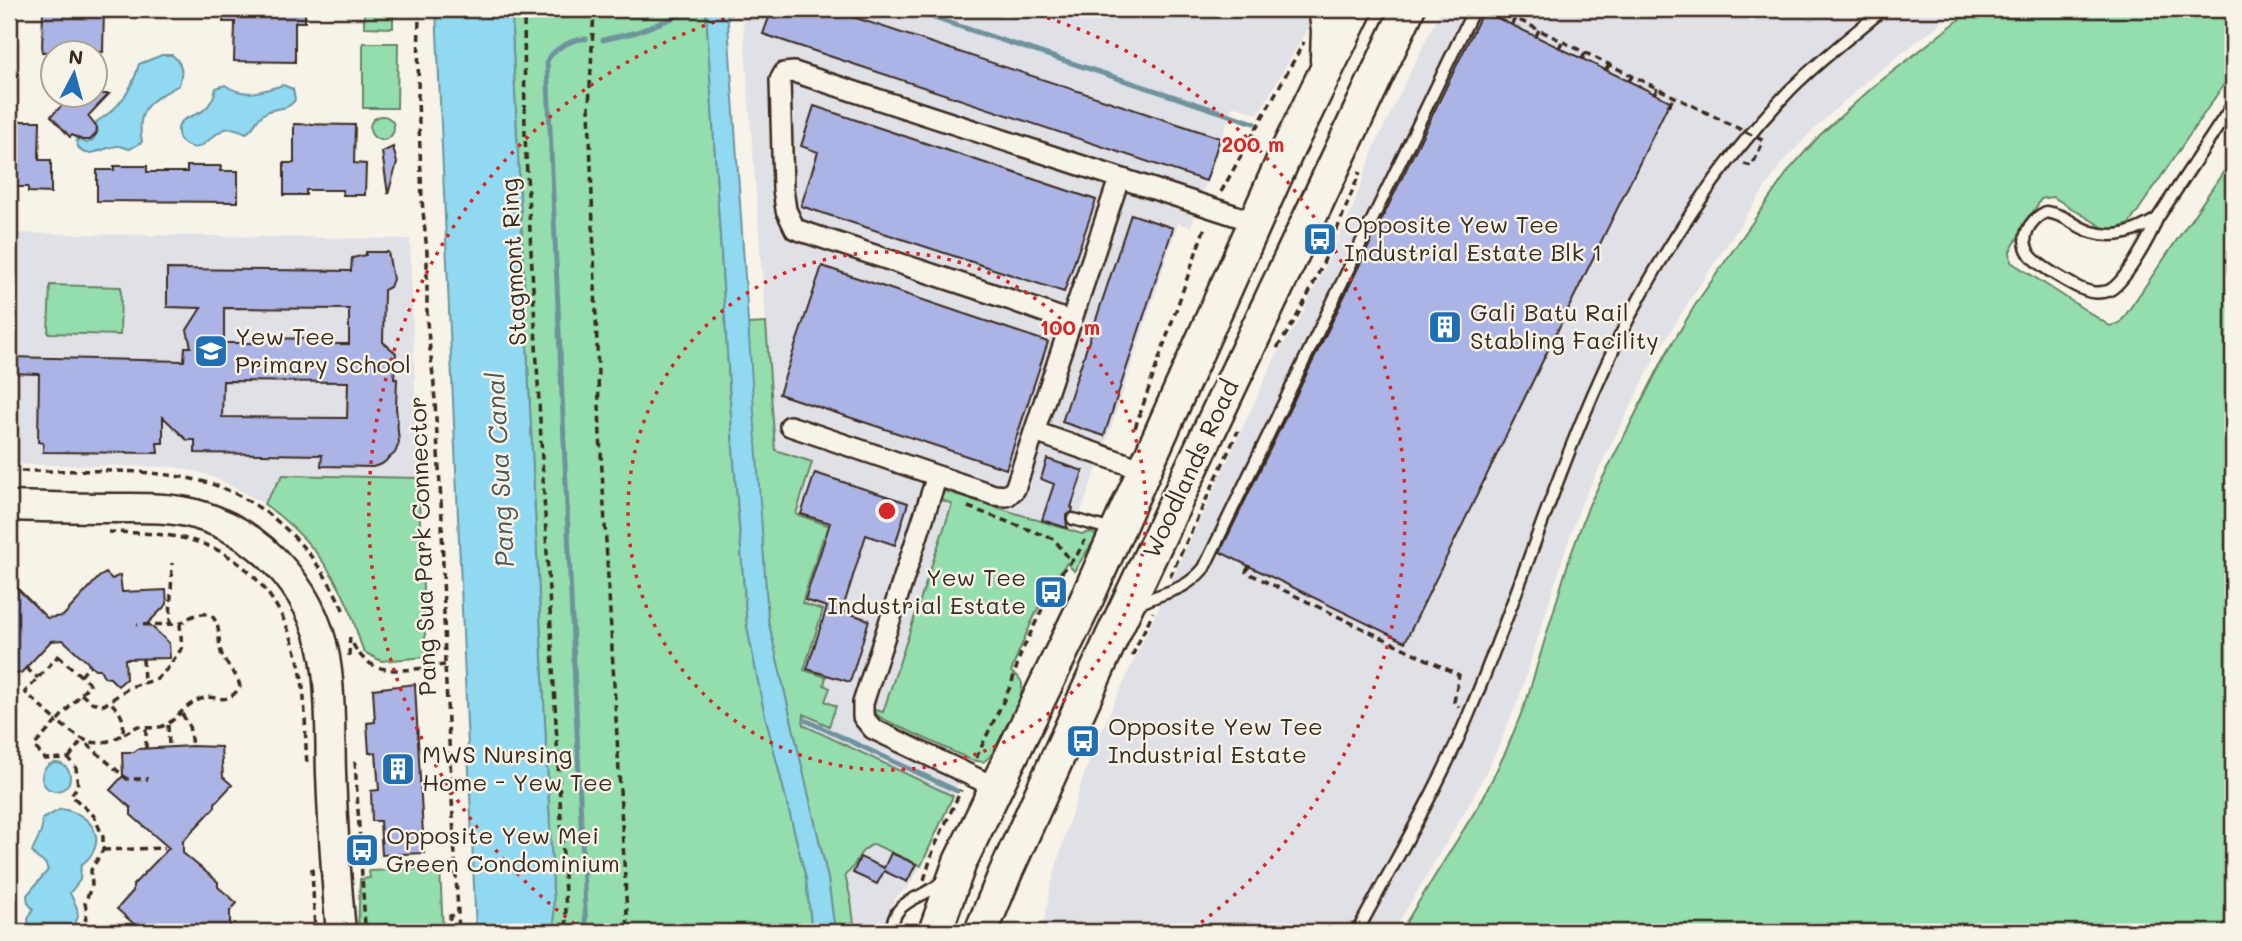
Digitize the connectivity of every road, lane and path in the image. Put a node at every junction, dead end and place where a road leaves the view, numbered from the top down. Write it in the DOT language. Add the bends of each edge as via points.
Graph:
graph roads {
  1 [pos="419,9"];
  2 [pos="524,9"];
  3 [pos="594,9"];
  4 [pos="1325,9"];
  5 [pos="1356,9"];
  6 [pos="1408,9"];
  7 [pos="1474,9"];
  8 [pos="1884,9"];
  9 [pos="1512,24"];
  10 [pos="1539,30"];
  11 [pos="1536,36"];
  12 [pos="1562,41"];
  13 [pos="1559,48"];
  14 [pos="1585,53"];
  15 [pos="1582,59"];
  16 [pos="1609,65"];
  17 [pos="1326,68"];
  18 [pos="1606,70"];
  19 [pos="1632,76"];
  20 [pos="1629,81"];
  21 [pos="1657,88"];
  22 [pos="1655,94"];
  23 [pos="1674,96"];
  24 [pos="2233,104"];
  25 [pos="1669,106"];
  26 [pos="1302,119"];
  27 [pos="1353,154"];
  28 [pos="1752,166"];
  29 [pos="1119,179"];
  30 [pos="2157,219"];
  31 [pos="1255,222"];
  32 [pos="1072,322"];
  33 [pos="1276,350"];
  34 [pos="1241,424"];
  35 [pos="790,426"];
  36 [pos="1035,432"];
  37 [pos="1144,470"];
  38 [pos="937,476"];
  39 [pos="9,506"];
  40 [pos="964,506"];
  41 [pos="1073,519"];
  42 [pos="1117,531"];
  43 [pos="99,532"];
  44 [pos="1071,561"];
  45 [pos="172,562"];
  46 [pos="1249,566"];
  47 [pos="1274,578"];
  48 [pos="1271,584"];
  49 [pos="1297,589"];
  50 [pos="1294,595"];
  51 [pos="1161,596"];
  52 [pos="1321,601"];
  53 [pos="1318,607"];
  54 [pos="1124,612"];
  55 [pos="1345,612"];
  56 [pos="1342,618"];
  57 [pos="180,624"];
  58 [pos="1368,624"];
  59 [pos="137,625"];
  60 [pos="170,625"];
  61 [pos="1365,630"];
  62 [pos="350,634"];
  63 [pos="1394,636"];
  64 [pos="1390,642"];
  65 [pos="353,644"];
  66 [pos="143,659"];
  67 [pos="349,663"];
  68 [pos="90,665"];
  69 [pos="445,665"];
  70 [pos="1126,667"];
  71 [pos="26,668"];
  72 [pos="81,676"];
  73 [pos="38,678"];
  74 [pos="145,684"];
  75 [pos="81,694"];
  76 [pos="110,702"];
  77 [pos="1454,702"];
  78 [pos="182,714"];
  79 [pos="57,721"];
  80 [pos="168,725"];
  81 [pos="146,728"];
  82 [pos="122,736"];
  83 [pos="84,741"];
  84 [pos="192,746"];
  85 [pos="169,747"];
  86 [pos="146,748"];
  87 [pos="355,757"];
  88 [pos="68,758"];
  89 [pos="307,777"];
  90 [pos="148,779"];
  91 [pos="995,787"];
  92 [pos="165,848"];
  93 [pos="103,850"];
  94 [pos="960,862"];
  95 [pos="311,864"];
  96 [pos="1004,874"];
  97 [pos="458,914"];
  98 [pos="87,932"];
  99 [pos="93,932"];
  100 [pos="100,932"];
  101 [pos="315,932"];
  102 [pos="341,932"];
  103 [pos="365,932"];
  104 [pos="450,932"];
  105 [pos="459,932"];
  106 [pos="567,932"];
  107 [pos="628,932"];
  108 [pos="889,932"];
  109 [pos="935,932"];
  110 [pos="981,932"];
  111 [pos="992,932"];
  112 [pos="1357,932"];
  1 -- 69 [label="path, Pang Sua Park Connector" via="422,200 442,519"];
  2 -- 106 [label="path, Stagmont Ring" via="525,136"];
  3 -- 107 [label="path" via="589,107 600,421"];
  4 -- 17 [label="main road"];
  5 -- 17 [label="main road, Woodlands Road"];
  6 -- 27 [label="main road, Woodlands Road"];
  7 -- 51 [label="lane" via="1204,568 1193,580"];
  8 -- 112 [label="lane" via="1790,91 1708,190 1653,275 1616,344 1560,474 1458,740"];
  9 -- 10 [label="path, bridge" via="1515,18"];
  10 -- 11 [label="path, bridge"];
  10 -- 12 [label="path, bridge"];
  12 -- 13 [label="path, bridge"];
  12 -- 14 [label="path, bridge"];
  14 -- 15 [label="path, bridge"];
  14 -- 16 [label="path, bridge"];
  16 -- 18 [label="path, bridge"];
  16 -- 19 [label="path, bridge"];
  17 -- 26 [label="main road, Woodlands Road"];
  19 -- 20 [label="path, bridge"];
  19 -- 21 [label="path, bridge"];
  21 -- 22 [label="path, bridge"];
  21 -- 23 [label="path, bridge"];
  23 -- 25 [label="path, bridge"];
  23 -- 28 [label="path, bridge" via="1764,141"];
  24 -- 30 [label="lane"];
  26 -- 27 [label="main road" via="1337,107"];
  26 -- 31 [label="main road, Woodlands Road"];
  27 -- 33 [label="path" via="1320,271"];
  27 -- 54 [label="main road, Woodlands Road"];
  29 -- 31 [label="street"];
  29 -- 32 [label="street"];
  29 -- 32 [label="street" via="794,72 784,73 780,80 783,189 795,229"];
  30 -- 30 [label="lane" via="2149,239 2109,291 2076,287 2032,258 2027,247 2031,222 2046,212 2061,214 2092,232 2123,235"];
  31 -- 37 [label="main road, Woodlands Road"];
  32 -- 36 [label="street"];
  34 -- 51 [label="path"];
  35 -- 38 [label="street"];
  36 -- 37 [label="street"];
  36 -- 38 [label="street" via="1016,489 1007,496"];
  37 -- 42 [label="main road, Woodlands Road"];
  38 -- 91 [label="street" via="863,703 863,717 873,729"];
  39 -- 102 [label="street" via="193,513 255,541 299,590 317,624 327,670"];
  40 -- 44 [label="path" via="1054,538"];
  41 -- 42 [label="lane"];
  42 -- 91 [label="main road, Woodlands Road"];
  43 -- 89 [label="path" via="151,533 213,547 259,581 280,610 295,646 302,681"];
  45 -- 60 [label="path"];
  46 -- 48 [label="path" via="1246,572"];
  47 -- 48 [label="path"];
  48 -- 50 [label="path"];
  49 -- 50 [label="path"];
  50 -- 53 [label="path"];
  51 -- 54 [label="lane"];
  51 -- 70 [label="path"];
  52 -- 53 [label="path"];
  53 -- 56 [label="path"];
  54 -- 96 [label="main road, Woodlands Road"];
  55 -- 56 [label="path"];
  56 -- 61 [label="path"];
  57 -- 60 [label="path"];
  57 -- 74 [label="path" via="182,648 157,679"];
  57 -- 78 [label="path" via="200,613 215,619 226,663 239,678 240,687 230,697 197,700"];
  58 -- 61 [label="path"];
  59 -- 60 [label="path"];
  61 -- 64 [label="path"];
  62 -- 67 [label="path"];
  63 -- 64 [label="path"];
  64 -- 77 [label="path" via="1459,675"];
  65 -- 69 [label="path" via="370,665 386,670"];
  66 -- 74 [label="path"];
  68 -- 72 [label="path"];
  69 -- 97 [label="path, Pang Sua Park Connector"];
  71 -- 73 [label="path"];
  72 -- 73 [label="path" via="58,656"];
  72 -- 75 [label="path" via="90,684"];
  73 -- 79 [label="path" via="25,692"];
  74 -- 76 [label="path" via="130,687"];
  75 -- 76 [label="path" via="91,702"];
  75 -- 79 [label="path"];
  76 -- 82 [label="path" via="123,720"];
  78 -- 80 [label="path"];
  78 -- 84 [label="path"];
  79 -- 83 [label="path"];
  79 -- 88 [label="path" via="34,746 45,759"];
  80 -- 81 [label="path"];
  80 -- 85 [label="path"];
  81 -- 82 [label="path" via="138,726"];
  81 -- 86 [label="path"];
  82 -- 83 [label="path" via="110,742"];
  83 -- 88 [label="path"];
  83 -- 90 [label="path" via="127,779"];
  87 -- 103 [label="path"];
  88 -- 93 [label="path" via="78,777 71,795 94,816"];
  91 -- 94 [label="main road, Woodlands Road"];
  92 -- 93 [label="path"];
  93 -- 98 [label="path" via="91,870 92,885 85,903"];
  94 -- 108 [label="lane" via="932,892 898,909"];
  94 -- 109 [label="main road, Woodlands Road"];
  95 -- 101 [label="path"];
  96 -- 110 [label="main road, Woodlands Road"];
  96 -- 111 [label="main road"];
  97 -- 104 [label="path, Pang Sua Park Connector" via="450,916"];
  97 -- 105 [label="path, Pang Sua Park Connector"];
  99 -- 100 [label="path"];
}
